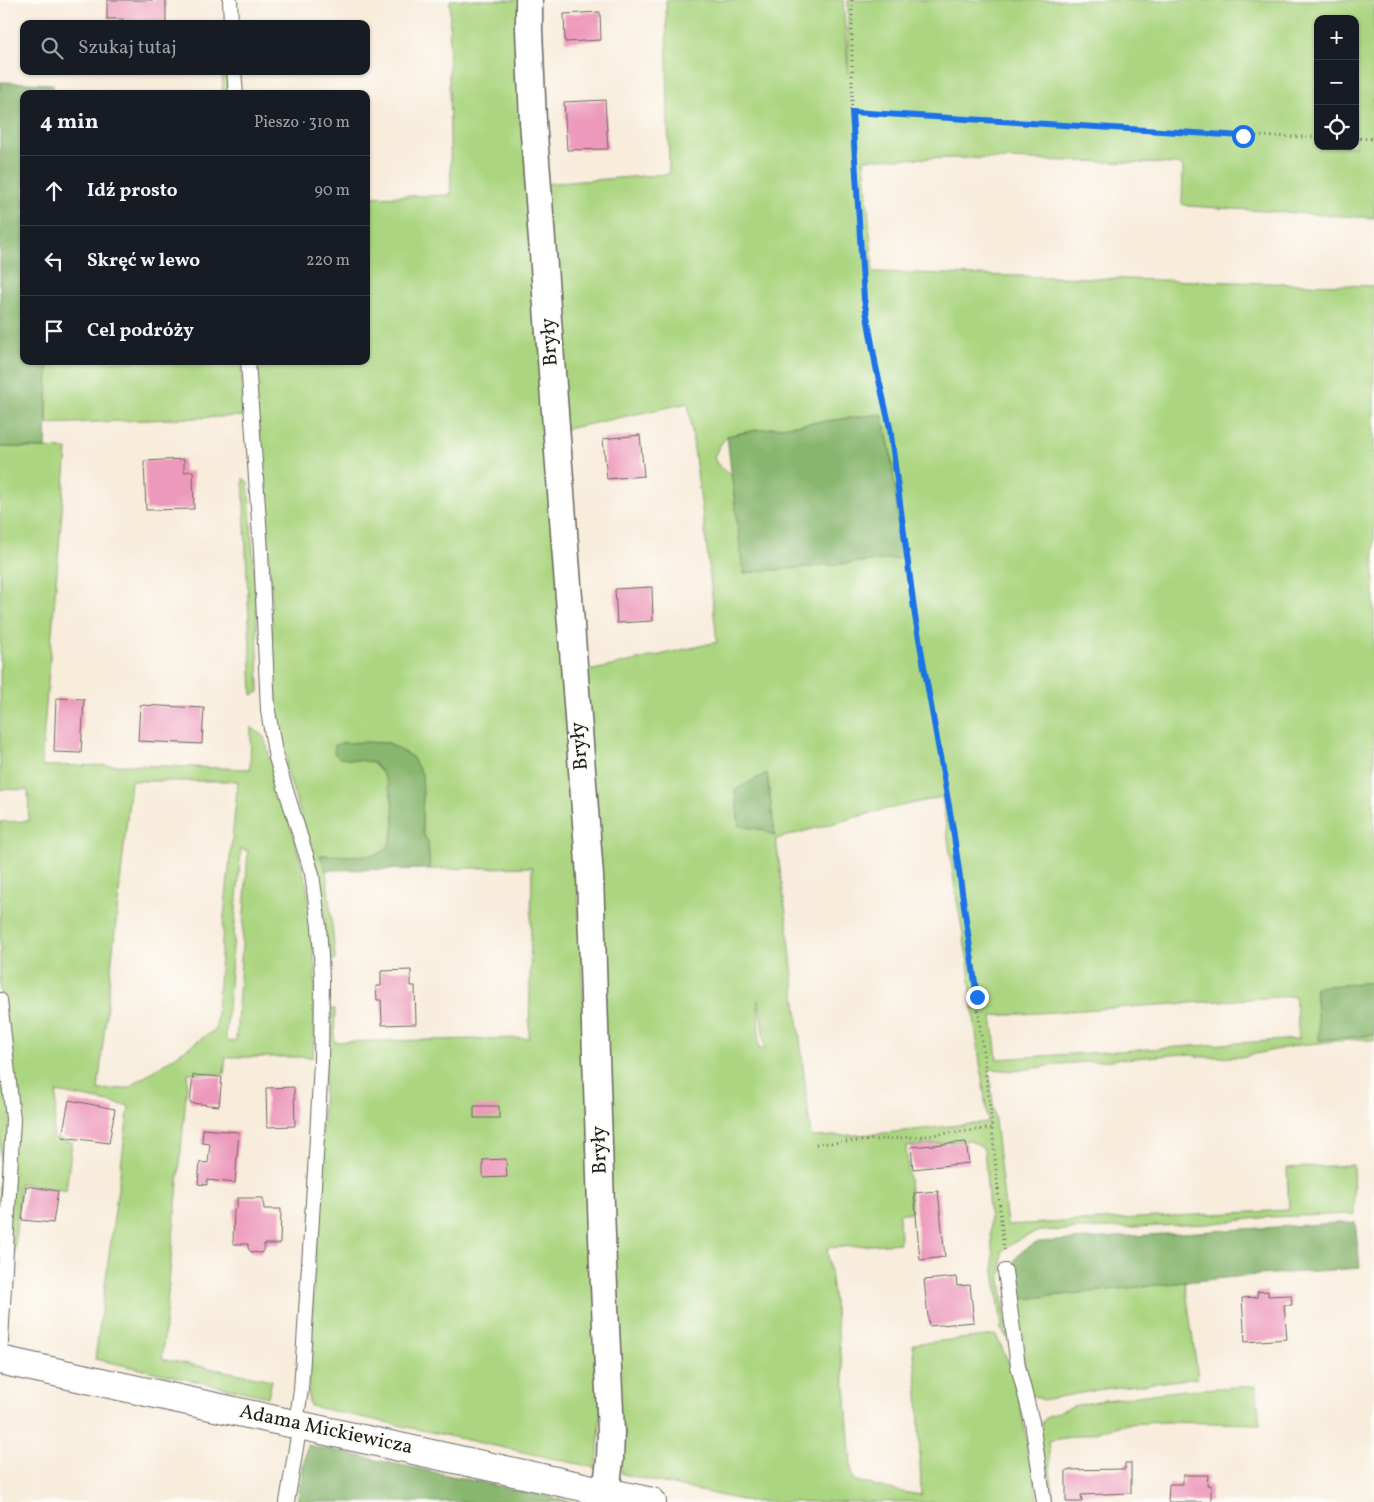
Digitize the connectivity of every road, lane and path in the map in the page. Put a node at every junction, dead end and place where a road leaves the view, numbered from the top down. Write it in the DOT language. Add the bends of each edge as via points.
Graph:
graph roads {
  1 [pos="230,0"];
  2 [pos="529,0"];
  3 [pos="852,0"];
  4 [pos="231,20"];
  5 [pos="234,75"];
  6 [pos="236,90"];
  7 [pos="852,112"];
  8 [pos="1314,137"];
  9 [pos="1359,138"];
  10 [pos="1374,139"];
  11 [pos="248,365"];
  12 [pos="0,1000"];
  13 [pos="993,1128"];
  14 [pos="816,1144"];
  15 [pos="1005,1271"];
  16 [pos="0,1360"];
  17 [pos="298,1424"];
  18 [pos="606,1492"];
  19 [pos="286,1502"];
  20 [pos="652,1502"];
  21 [pos="1044,1502"];
  1 -- 4 [label="lane"];
  2 -- 18 [label="street, Bryły" via="534,131 590,876 611,1432"];
  3 -- 7 [label="path"];
  5 -- 6 [label="lane"];
  7 -- 8 [label="path" via="1243,136"];
  7 -- 13 [label="path" via="864,299 890,428 915,616 953,829"];
  9 -- 10 [label="path"];
  11 -- 17 [label="lane" via="268,711 276,758 312,874 320,927 322,982 316,1154"];
  12 -- 16 [label="lane" via="13,1119"];
  13 -- 14 [label="path"];
  13 -- 15 [label="path"];
  15 -- 21 [label="lane" via="1018,1366 1032,1422"];
  16 -- 17 [label="street, Adama Mickiewicza"];
  17 -- 18 [label="street, Adama Mickiewicza"];
  17 -- 19 [label="lane"];
  18 -- 20 [label="street, Adama Mickiewicza"];
}
